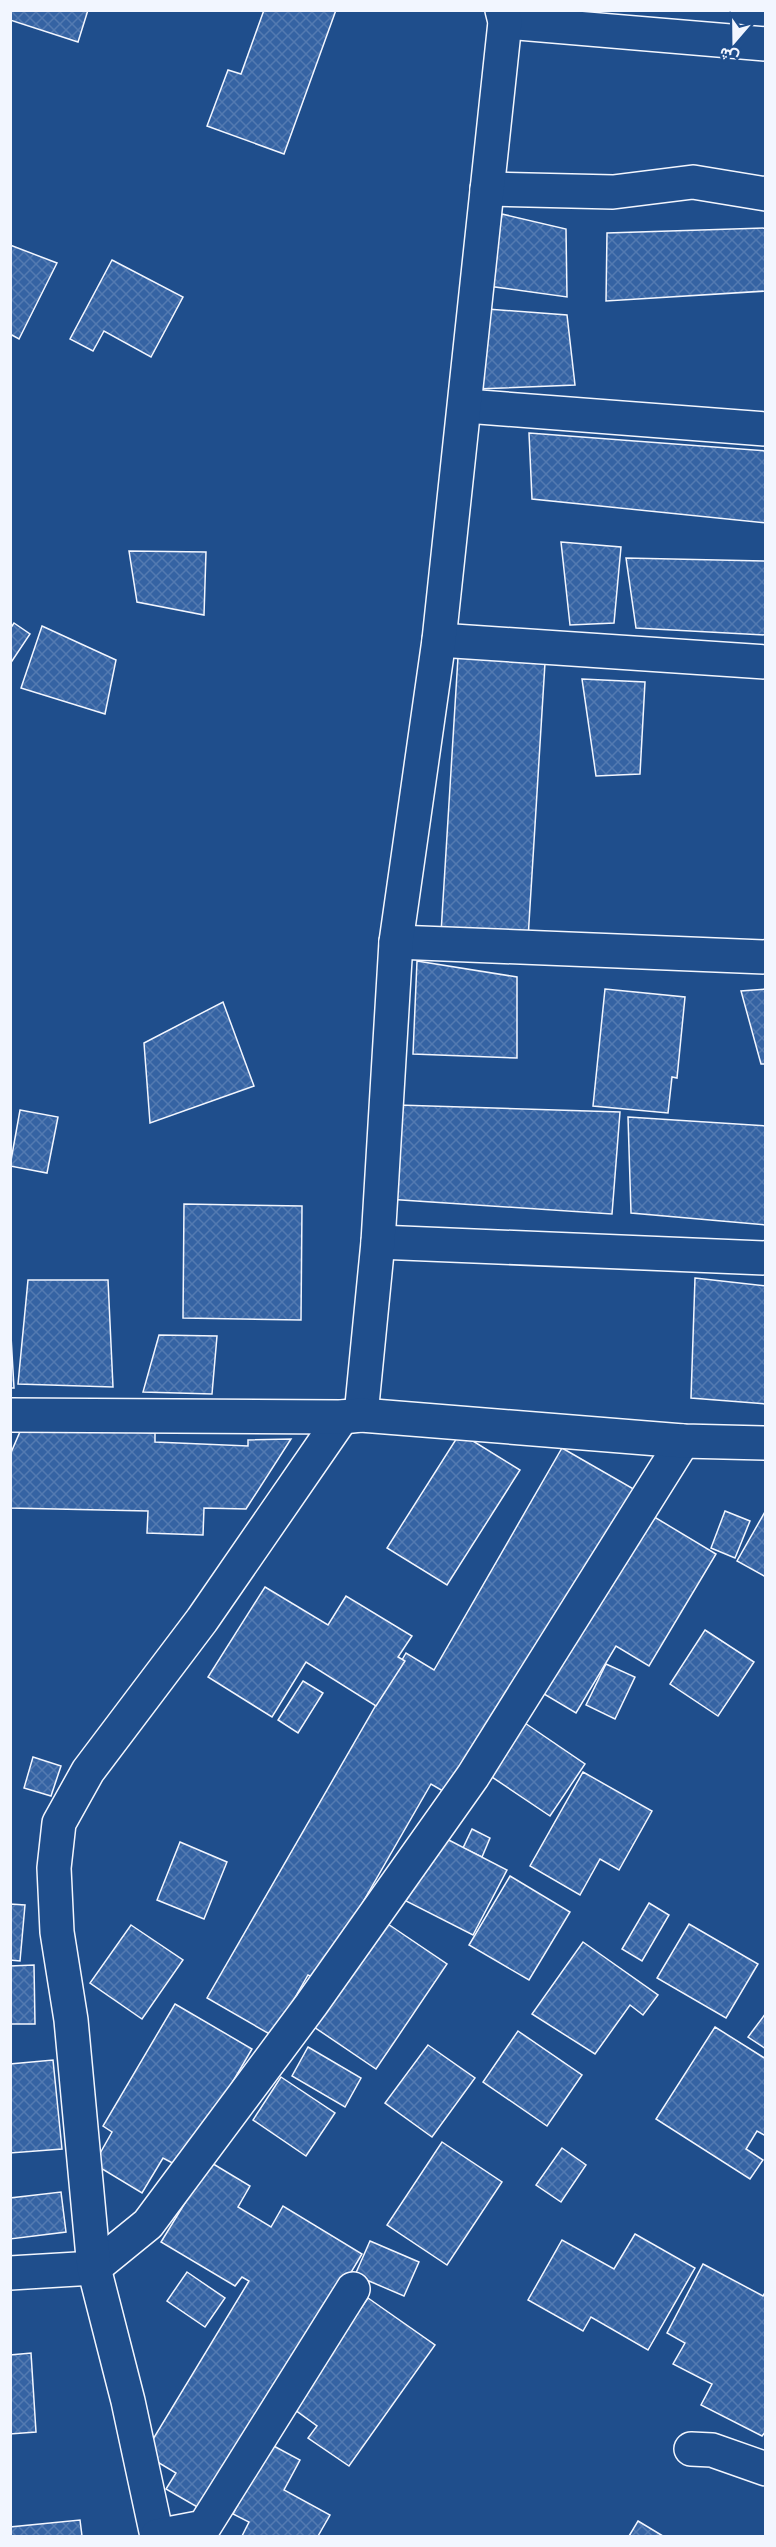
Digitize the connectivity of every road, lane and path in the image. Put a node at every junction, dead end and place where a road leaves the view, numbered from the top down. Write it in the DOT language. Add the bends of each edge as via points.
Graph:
graph roads {
  1 [pos="503,16"];
  2 [pos="765,44"];
  3 [pos="487,189"];
  4 [pos="765,194"];
  5 [pos="466,406"];
  6 [pos="765,429"];
  7 [pos="439,640"];
  8 [pos="765,662"];
  9 [pos="396,942"];
  10 [pos="765,957"];
  11 [pos="378,1242"];
  12 [pos="765,1258"];
  13 [pos="10,1415"];
  14 [pos="352,1416"];
  15 [pos="683,1441"];
  16 [pos="765,1443"];
  17 [pos="94,2268"];
  18 [pos="10,2273"];
  19 [pos="353,2289"];
  20 [pos="691,2449"];
  21 [pos="765,2469"];
  22 [pos="157,2536"];
  1 -- 2 [label="street"];
  1 -- 3 [label="street"];
  3 -- 4 [label="street" via="613,192 693,182"];
  3 -- 5 [label="street"];
  5 -- 6 [label="street"];
  5 -- 7 [label="street"];
  7 -- 8 [label="street"];
  7 -- 9 [label="street"];
  9 -- 10 [label="street"];
  9 -- 11 [label="street"];
  11 -- 12 [label="street"];
  11 -- 14 [label="street"];
  13 -- 14 [label="street"];
  14 -- 15 [label="street"];
  14 -- 17 [label="street" via="88,1771 59,1823 54,1868 57,1932 71,2020"];
  15 -- 16 [label="street"];
  15 -- 17 [label="street" via="473,1776 311,2005 148,2224"];
  17 -- 18 [label="street"];
  17 -- 22 [label="street"];
  19 -- 22 [label="street" via="204,2527"];
  20 -- 21 [label="street" via="712,2450"];
}
